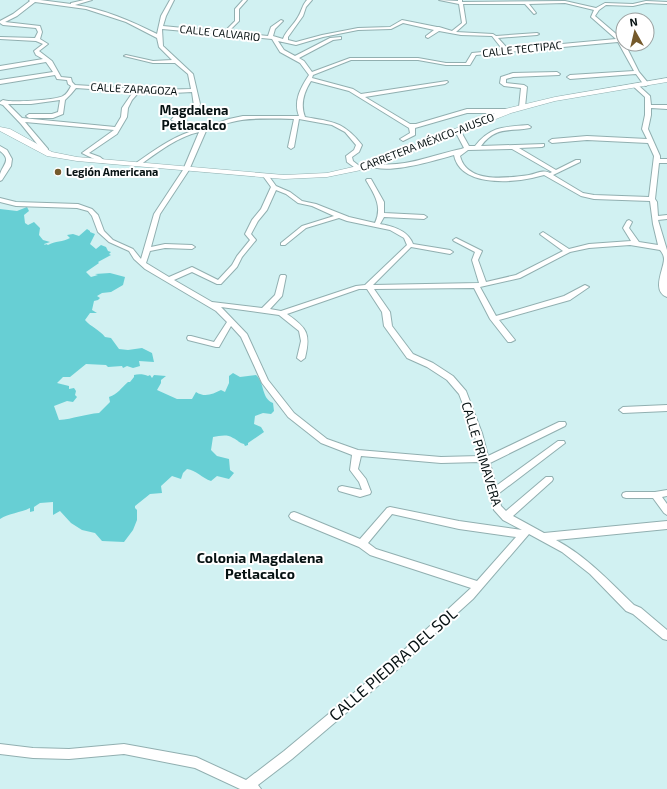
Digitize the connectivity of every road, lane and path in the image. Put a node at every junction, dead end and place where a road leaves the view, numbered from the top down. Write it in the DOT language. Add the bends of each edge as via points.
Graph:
graph roads {
  1 [pos="32,0"];
  2 [pos="90,0"];
  3 [pos="172,0"];
  4 [pos="245,0"];
  5 [pos="310,0"];
  6 [pos="441,0"];
  7 [pos="600,0"];
  8 [pos="460,1"];
  9 [pos="526,2"];
  10 [pos="667,3"];
  11 [pos="605,4"];
  12 [pos="72,5"];
  13 [pos="597,9"];
  14 [pos="534,13"];
  15 [pos="281,21"];
  16 [pos="161,27"];
  17 [pos="439,28"];
  18 [pos="454,31"];
  19 [pos="223,34"];
  20 [pos="537,34"];
  21 [pos="615,36"];
  22 [pos="159,37"];
  23 [pos="346,37"];
  24 [pos="428,37"];
  25 [pos="496,37"];
  26 [pos="0,38"];
  27 [pos="272,38"];
  28 [pos="37,40"];
  29 [pos="615,40"];
  30 [pos="285,41"];
  31 [pos="507,51"];
  32 [pos="626,52"];
  33 [pos="126,56"];
  34 [pos="296,58"];
  35 [pos="47,60"];
  36 [pos="176,61"];
  37 [pos="0,68"];
  38 [pos="637,72"];
  39 [pos="56,73"];
  40 [pos="557,74"];
  41 [pos="310,77"];
  42 [pos="570,77"];
  43 [pos="667,80"];
  44 [pos="0,82"];
  45 [pos="445,82"];
  46 [pos="646,84"];
  47 [pos="74,86"];
  48 [pos="636,86"];
  49 [pos="194,90"];
  50 [pos="137,91"];
  51 [pos="360,96"];
  52 [pos="63,98"];
  53 [pos="1,103"];
  54 [pos="648,106"];
  55 [pos="522,107"];
  56 [pos="667,107"];
  57 [pos="508,110"];
  58 [pos="300,117"];
  59 [pos="20,118"];
  60 [pos="412,126"];
  61 [pos="528,127"];
  62 [pos="204,128"];
  63 [pos="0,129"];
  64 [pos="117,130"];
  65 [pos="458,131"];
  66 [pos="403,139"];
  67 [pos="552,141"];
  68 [pos="651,141"];
  69 [pos="542,145"];
  70 [pos="291,147"];
  71 [pos="513,147"];
  72 [pos="0,148"];
  73 [pos="467,148"];
  74 [pos="477,148"];
  75 [pos="500,148"];
  76 [pos="45,151"];
  77 [pos="460,152"];
  78 [pos="507,155"];
  79 [pos="578,161"];
  80 [pos="656,161"];
  81 [pos="667,161"];
  82 [pos="103,162"];
  83 [pos="138,164"];
  84 [pos="372,165"];
  85 [pos="360,169"];
  86 [pos="186,170"];
  87 [pos="556,172"];
  88 [pos="550,175"];
  89 [pos="266,176"];
  90 [pos="0,179"];
  91 [pos="369,180"];
  92 [pos="274,187"];
  93 [pos="652,199"];
  94 [pos="0,200"];
  95 [pos="382,215"];
  96 [pos="339,216"];
  97 [pos="424,217"];
  98 [pos="667,217"];
  99 [pos="654,218"];
  100 [pos="629,222"];
  101 [pos="377,224"];
  102 [pos="543,234"];
  103 [pos="456,240"];
  104 [pos="283,244"];
  105 [pos="410,245"];
  106 [pos="638,245"];
  107 [pos="192,247"];
  108 [pos="148,250"];
  109 [pos="568,251"];
  110 [pos="450,252"];
  111 [pos="666,254"];
  112 [pos="142,264"];
  113 [pos="283,276"];
  114 [pos="169,280"];
  115 [pos="480,285"];
  116 [pos="368,286"];
  117 [pos="585,287"];
  118 [pos="666,292"];
  119 [pos="211,304"];
  120 [pos="264,311"];
  121 [pos="281,313"];
  122 [pos="494,319"];
  123 [pos="230,322"];
  124 [pos="191,338"];
  125 [pos="511,340"];
  126 [pos="301,358"];
  127 [pos="667,408"];
  128 [pos="624,410"];
  129 [pos="562,424"];
  130 [pos="561,443"];
  131 [pos="357,453"];
  132 [pos="484,461"];
  133 [pos="549,479"];
  134 [pos="342,489"];
  135 [pos="493,493"];
  136 [pos="667,493"];
  137 [pos="626,495"];
  138 [pos="655,495"];
  139 [pos="667,511"];
  140 [pos="294,516"];
  141 [pos="506,517"];
  142 [pos="667,525"];
  143 [pos="526,532"];
  144 [pos="543,538"];
  145 [pos="362,544"];
  146 [pos="479,586"];
  147 [pos="667,636"];
  148 [pos="0,749"];
  149 [pos="251,788"];
  1 -- 12 [label="street"];
  1 -- 28 [label="street" via="15,15 2,22 38,27 40,32"];
  2 -- 12 [label="street"];
  3 -- 16 [label="street" via="162,19"];
  4 -- 19 [label="street" via="237,9 237,21"];
  5 -- 30 [label="street" via="303,7 301,16 286,35"];
  6 -- 8 [label="street"];
  7 -- 11 [label="street"];
  8 -- 9 [label="street"];
  8 -- 18 [label="street" via="464,23"];
  9 -- 13 [label="street" via="565,2"];
  9 -- 14 [label="street"];
  10 -- 11 [label="street"];
  11 -- 13 [label="street"];
  12 -- 22 [label="street" via="128,21"];
  13 -- 21 [label="street" via="593,16"];
  15 -- 27 [label="street" via="273,28"];
  16 -- 19 [label="street, CALLE CALVARIO"];
  16 -- 22 [label="street"];
  17 -- 18 [label="street"];
  17 -- 24 [label="street"];
  17 -- 30 [label="street" via="402,21 391,28 358,29 296,44"];
  18 -- 25 [label="street"];
  19 -- 27 [label="street, CALLE CALVARIO"];
  20 -- 25 [label="street"];
  22 -- 36 [label="street" via="161,46"];
  23 -- 34 [label="street" via="332,39"];
  25 -- 31 [label="street"];
  26 -- 28 [label="street"];
  27 -- 30 [label="street"];
  27 -- 34 [label="street, CALLE CALVARIO" via="282,50"];
  28 -- 35 [label="street" via="46,44 36,51"];
  29 -- 31 [label="street, CALLE TECTIPAC"];
  31 -- 41 [label="street, CALLE TECTIPAC" via="474,54 468,64 461,65 418,59 350,59"];
  32 -- 38 [label="street"];
  33 -- 36 [label="street" via="153,62"];
  34 -- 41 [label="street, CALLE CALVARIO" via="302,62"];
  35 -- 37 [label="street"];
  35 -- 39 [label="street"];
  36 -- 49 [label="street" via="190,74"];
  38 -- 42 [label="street"];
  38 -- 46 [label="street"];
  39 -- 44 [label="street"];
  39 -- 47 [label="street" via="59,78 69,79"];
  40 -- 55 [label="street" via="513,75 503,78 504,84 524,87"];
  41 -- 51 [label="street" via="351,90"];
  41 -- 58 [label="street" via="302,91"];
  43 -- 46 [label="main road, CARRETERA MÉXICO-AJUSCO"];
  45 -- 51 [label="street"];
  46 -- 48 [label="main road, CARRETERA MÉXICO-AJUSCO"];
  47 -- 50 [label="street, CALLE ZARAGOZA"];
  47 -- 52 [label="street"];
  48 -- 54 [label="street" via="648,97"];
  48 -- 55 [label="main road, CARRETERA MÉXICO-AJUSCO"];
  49 -- 50 [label="street, CALLE ZARAGOZA" via="169,93"];
  49 -- 62 [label="street" via="197,107 180,113 174,120"];
  50 -- 64 [label="street" via="125,108 124,117"];
  51 -- 60 [label="street"];
  52 -- 53 [label="street"];
  52 -- 59 [label="street" via="60,103 62,113"];
  53 -- 59 [label="street"];
  54 -- 56 [label="street"];
  54 -- 68 [label="street" via="645,129"];
  55 -- 57 [label="main road, CARRETERA MÉXICO-AJUSCO"];
  57 -- 60 [label="street" via="467,111"];
  57 -- 65 [label="main road, CARRETERA MÉXICO-AJUSCO"];
  58 -- 62 [label="street" via="243,118"];
  58 -- 70 [label="street"];
  58 -- 85 [label="street" via="334,124 347,131 359,145 357,151 349,156 350,162"];
  59 -- 64 [label="street"];
  59 -- 76 [label="street"];
  60 -- 66 [label="street" via="413,134"];
  61 -- 74 [label="street" via="502,129 488,134"];
  62 -- 83 [label="street" via="171,142"];
  62 -- 86 [label="street"];
  63 -- 76 [label="main road, CARRETERA MÉXICO-AJUSCO"];
  64 -- 82 [label="street" via="85,153"];
  65 -- 73 [label="street"];
  65 -- 84 [label="main road, CARRETERA MÉXICO-AJUSCO"];
  67 -- 68 [label="street" via="587,138"];
  68 -- 80 [label="street" via="657,156"];
  69 -- 71 [label="street"];
  71 -- 75 [label="street"];
  71 -- 87 [label="street"];
  72 -- 90 [label="street" via="10,159 8,168"];
  73 -- 74 [label="street"];
  73 -- 77 [label="street"];
  74 -- 75 [label="street"];
  75 -- 78 [label="street"];
  76 -- 82 [label="main road, CARRETERA MÉXICO-AJUSCO" via="57,156"];
  77 -- 84 [label="street" via="391,167"];
  77 -- 88 [label="street" via="457,155 461,164 480,178 529,177 540,173"];
  79 -- 87 [label="street"];
  80 -- 81 [label="street"];
  80 -- 93 [label="street"];
  82 -- 83 [label="main road, CARRETERA MÉXICO-AJUSCO"];
  83 -- 86 [label="main road, CARRETERA MÉXICO-AJUSCO"];
  84 -- 85 [label="main road, CARRETERA MÉXICO-AJUSCO"];
  85 -- 89 [label="main road, CARRETERA MÉXICO-AJUSCO" via="312,177"];
  86 -- 89 [label="main road, CARRETERA MÉXICO-AJUSCO"];
  86 -- 108 [label="street" via="157,214"];
  87 -- 88 [label="street"];
  88 -- 93 [label="street" via="580,194 594,197"];
  89 -- 92 [label="street"];
  91 -- 95 [label="street" via="382,205"];
  92 -- 96 [label="street" via="300,202 314,204"];
  92 -- 114 [label="street" via="264,210 248,234 253,240 235,266 219,283 192,269"];
  93 -- 99 [label="street"];
  94 -- 112 [label="street" via="16,204 78,206 90,210 95,215 101,232 111,241 131,250"];
  95 -- 97 [label="street"];
  95 -- 101 [label="street"];
  96 -- 101 [label="street"];
  96 -- 104 [label="street" via="304,227"];
  98 -- 99 [label="street"];
  99 -- 111 [label="street"];
  100 -- 106 [label="street" via="626,228"];
  101 -- 105 [label="street" via="400,232 410,241"];
  102 -- 109 [label="street"];
  103 -- 115 [label="street" via="479,251 475,260"];
  105 -- 110 [label="street"];
  105 -- 116 [label="street"];
  106 -- 109 [label="street" via="607,244"];
  106 -- 111 [label="street"];
  107 -- 108 [label="street" via="165,246"];
  108 -- 112 [label="street"];
  109 -- 115 [label="street" via="523,275"];
  111 -- 118 [label="street" via="662,282"];
  112 -- 114 [label="street"];
  113 -- 120 [label="street" via="278,296"];
  114 -- 119 [label="street"];
  115 -- 116 [label="street"];
  115 -- 122 [label="street"];
  116 -- 121 [label="street" via="348,290 296,310"];
  116 -- 132 [label="street, CALLE PRIMAVERA" via="386,312 388,326 410,356 450,378 463,393 475,423"];
  117 -- 122 [label="street" via="567,298"];
  119 -- 120 [label="street"];
  119 -- 123 [label="street" via="220,309"];
  120 -- 121 [label="street"];
  121 -- 126 [label="street" via="301,328 304,334 306,340"];
  122 -- 125 [label="street"];
  123 -- 124 [label="street" via="216,345"];
  123 -- 131 [label="street" via="244,336 265,381 291,415 324,441"];
  127 -- 128 [label="street"];
  129 -- 132 [label="street"];
  130 -- 135 [label="street"];
  131 -- 132 [label="street"];
  131 -- 134 [label="street" via="354,470 363,481 367,492 360,494"];
  132 -- 135 [label="street, CALLE PRIMAVERA"];
  133 -- 141 [label="street"];
  135 -- 141 [label="street, CALLE PRIMAVERA" via="497,508"];
  136 -- 138 [label="street"];
  137 -- 138 [label="street"];
  138 -- 139 [label="street"];
  140 -- 145 [label="street"];
  141 -- 143 [label="street, CALLE PRIMAVERA"];
  142 -- 144 [label="street"];
  143 -- 144 [label="street, CALLE PRIMAVERA"];
  143 -- 145 [label="street" via="459,525 390,510"];
  143 -- 146 [label="street, CALLE PIEDRA DEL SOL"];
  144 -- 147 [label="street, CALLE PRIMAVERA" via="565,549 593,571 630,608"];
  145 -- 146 [label="street" via="373,552"];
  146 -- 149 [label="street, CALLE PIEDRA DEL SOL" via="395,665"];
  148 -- 149 [label="street" via="69,754 124,749 196,763"];
}
